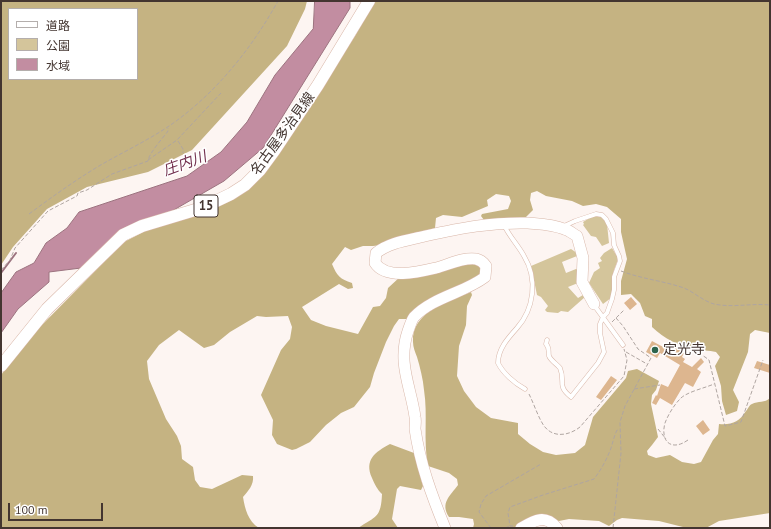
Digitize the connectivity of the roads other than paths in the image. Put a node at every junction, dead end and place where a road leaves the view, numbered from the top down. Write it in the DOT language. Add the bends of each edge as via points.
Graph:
graph roads {
  1 [pos="370,1"];
  2 [pos="503,222"];
  3 [pos="561,228"];
  4 [pos="594,304"];
  5 [pos="603,317"];
  6 [pos="547,340"];
  7 [pos="623,345"];
  8 [pos="1,366"];
  9 [pos="525,389"];
  10 [pos="516,527"];
  11 [pos="445,528"];
  12 [pos="557,528"];
  1 -- 8 [label="main road, 名古屋多治見線 / 15" via="295,120 265,164 250,180 231,194 210,204 142,226 123,235 47,309"];
  2 -- 3 [label="street" via="542,224"];
  2 -- 9 [label="lane" via="525,257 533,293 525,316 501,350 498,363 500,368"];
  2 -- 11 [label="street" via="445,231 394,244 383,248 375,257 374,263 378,268 390,273 435,268 468,259 482,261 486,266 485,277 479,282 422,310 413,319 405,341 404,364 421,460"];
  3 -- 4 [label="street" via="577,236 583,258 582,282"];
  3 -- 5 [label="lane" via="596,214 602,215 610,226 620,261 614,277 612,299"];
  4 -- 5 [label="lane"];
  5 -- 6 [label="lane" via="600,329 604,352 571,397 564,391 561,370 549,356"];
  5 -- 7 [label="lane"];
  10 -- 12 [label="street" via="542,519 551,521"];
}
